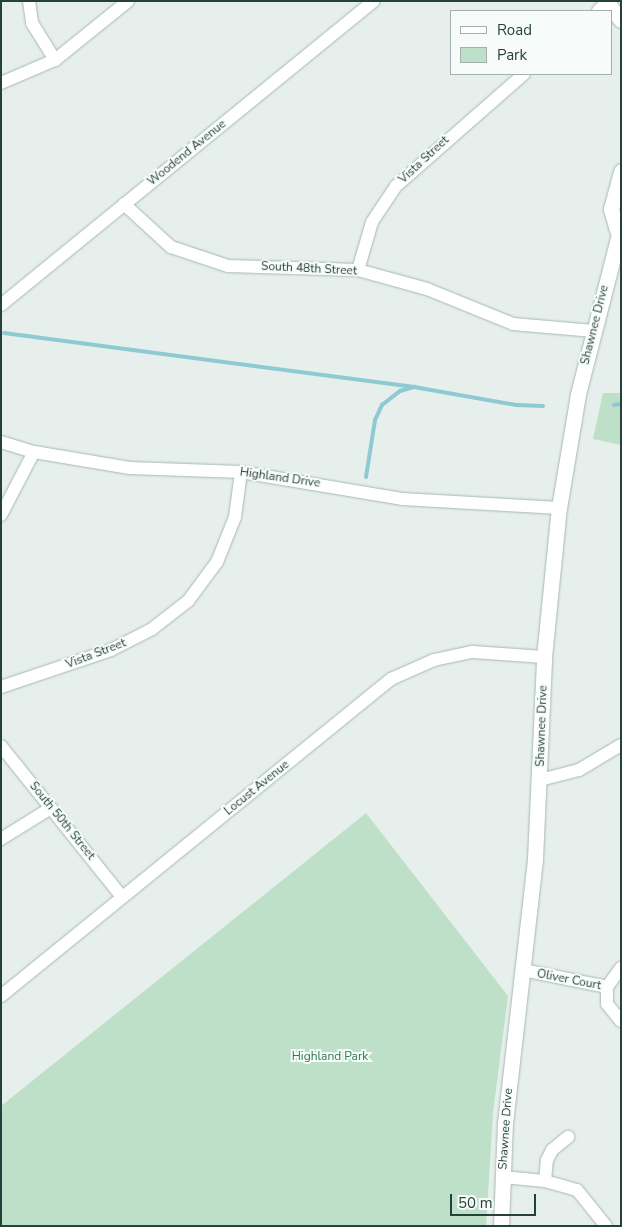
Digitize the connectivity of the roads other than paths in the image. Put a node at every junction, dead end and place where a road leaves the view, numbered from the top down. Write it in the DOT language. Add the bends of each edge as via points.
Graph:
graph roads {
  1 [pos="29,1"];
  2 [pos="128,1"];
  3 [pos="374,1"];
  4 [pos="55,60"];
  5 [pos="523,75"];
  6 [pos="1,83"];
  7 [pos="621,171"];
  8 [pos="124,204"];
  9 [pos="619,228"];
  10 [pos="358,270"];
  11 [pos="1,305"];
  12 [pos="594,331"];
  13 [pos="1,442"];
  14 [pos="34,452"];
  15 [pos="241,472"];
  16 [pos="559,508"];
  17 [pos="1,515"];
  18 [pos="544,657"];
  19 [pos="1,687"];
  20 [pos="621,745"];
  21 [pos="1,746"];
  22 [pos="540,780"];
  23 [pos="51,808"];
  24 [pos="1,839"];
  25 [pos="122,897"];
  26 [pos="621,968"];
  27 [pos="523,970"];
  28 [pos="607,987"];
  29 [pos="1,996"];
  30 [pos="621,1021"];
  31 [pos="568,1137"];
  32 [pos="503,1177"];
  33 [pos="545,1181"];
  34 [pos="501,1226"];
  35 [pos="606,1226"];
  1 -- 4 [label="street" via="32,23"];
  2 -- 4 [label="street"];
  3 -- 8 [label="street, Woodend Avenue"];
  4 -- 6 [label="street"];
  5 -- 10 [label="street, Vista Street" via="396,186 372,222"];
  7 -- 9 [label="main road, Shawnee Drive" via="611,209"];
  8 -- 10 [label="street, South 48th Street" via="171,247 228,266"];
  8 -- 11 [label="street, Woodend Avenue"];
  9 -- 12 [label="main road, Shawnee Drive"];
  10 -- 12 [label="street, South 48th Street" via="427,289 513,324"];
  12 -- 16 [label="main road, Shawnee Drive" via="578,394"];
  13 -- 14 [label="street, Highland Drive"];
  14 -- 15 [label="street, Highland Drive" via="130,468"];
  14 -- 17 [label="street"];
  15 -- 16 [label="street, Highland Drive" via="402,499"];
  15 -- 19 [label="street, Vista Street" via="235,517 217,562 188,601 152,630 112,650"];
  16 -- 18 [label="main road, Shawnee Drive"];
  18 -- 22 [label="main road, Shawnee Drive"];
  18 -- 25 [label="street, Locust Avenue" via="473,652 434,660 391,679"];
  20 -- 22 [label="street" via="579,770"];
  21 -- 23 [label="street, South 50th Street"];
  22 -- 27 [label="main road, Shawnee Drive" via="536,859"];
  23 -- 24 [label="street"];
  23 -- 25 [label="street, South 50th Street"];
  25 -- 29 [label="street, Locust Avenue"];
  26 -- 28 [label="street"];
  27 -- 28 [label="street, Oliver Court"];
  27 -- 32 [label="main road, Shawnee Drive" via="505,1123"];
  28 -- 30 [label="street, Oliver Court" via="607,1004"];
  31 -- 33 [label="street" via="552,1150 547,1160"];
  32 -- 33 [label="street"];
  32 -- 34 [label="main road, Shawnee Drive"];
  33 -- 35 [label="street" via="577,1190"];
}
